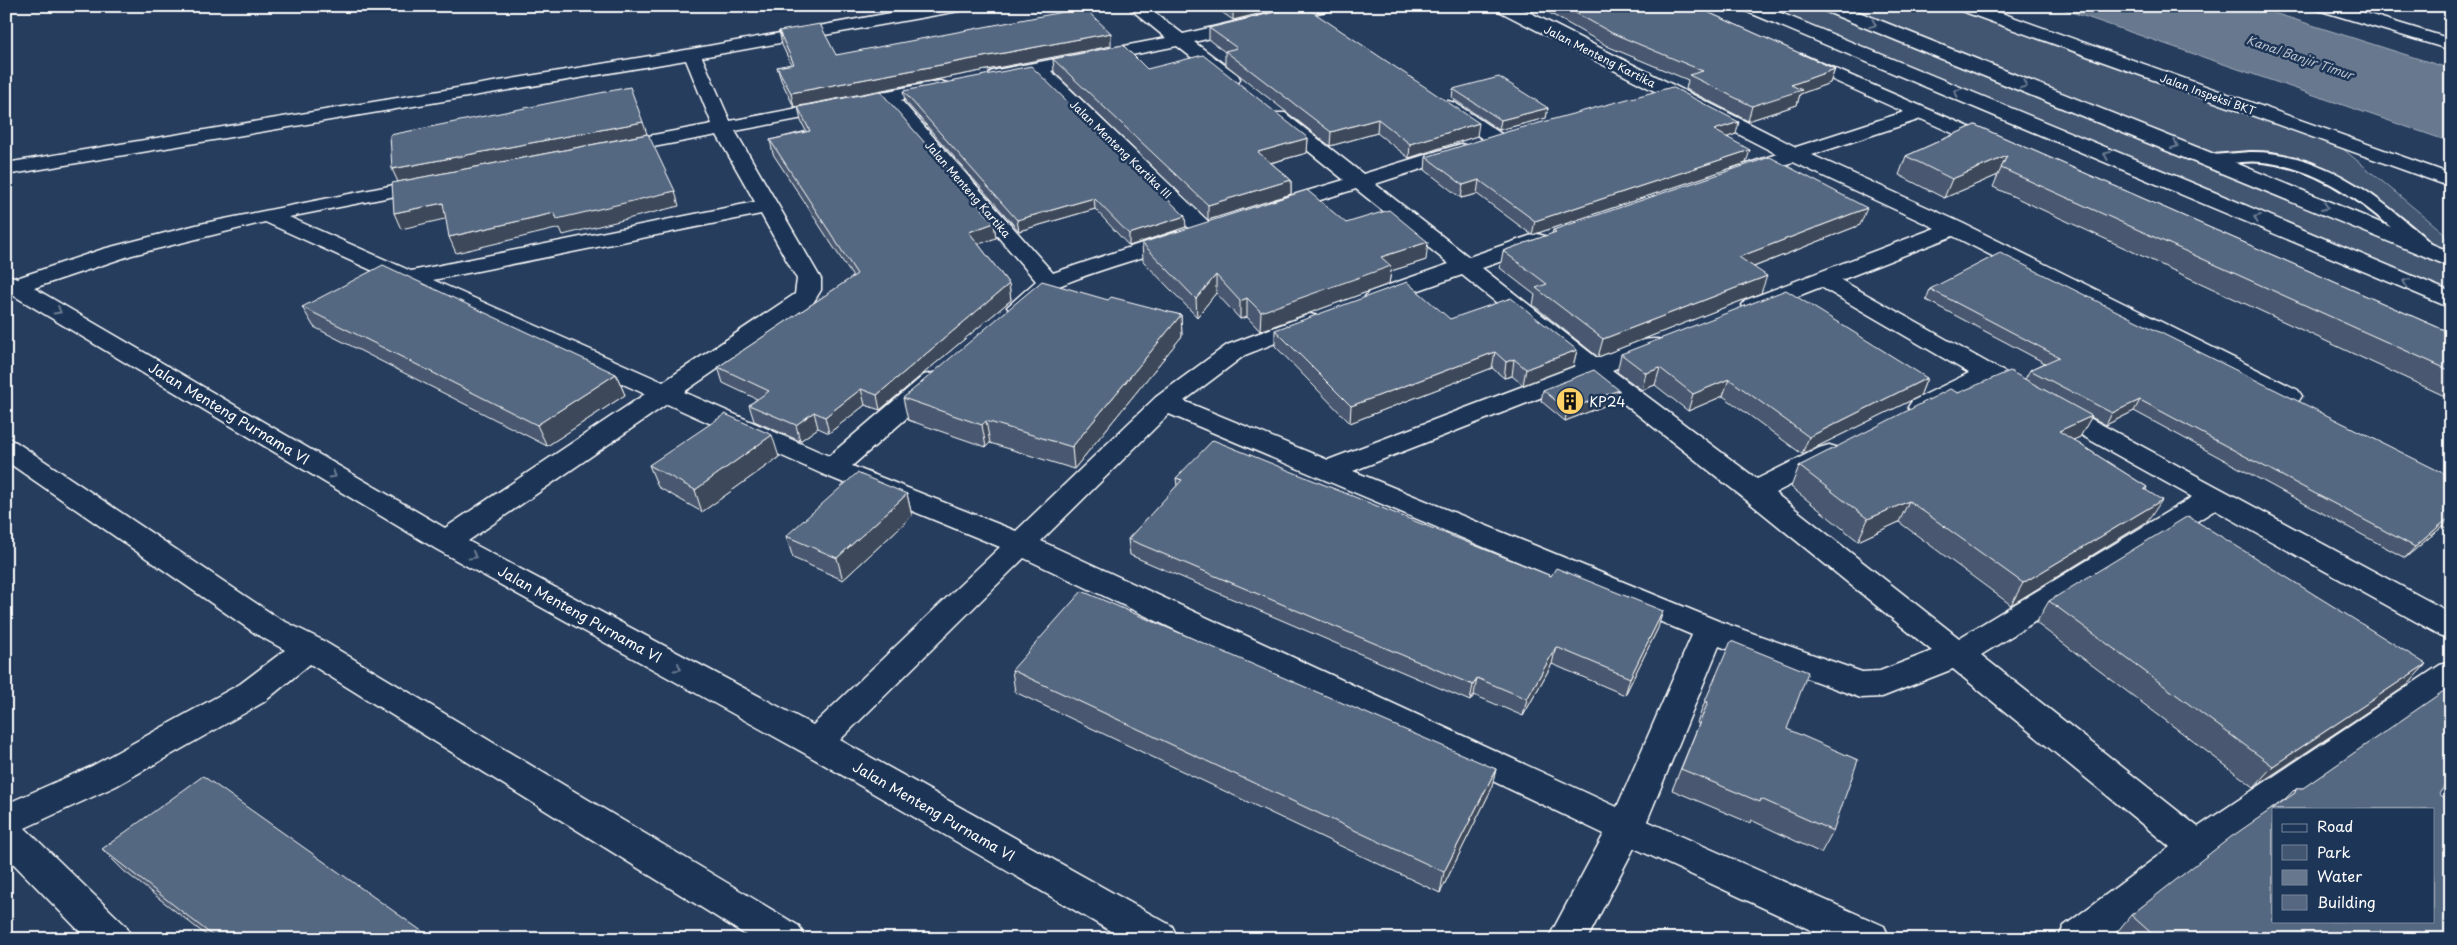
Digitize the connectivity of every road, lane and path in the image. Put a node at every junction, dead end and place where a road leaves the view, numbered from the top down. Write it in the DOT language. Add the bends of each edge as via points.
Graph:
graph roads {
  1 [pos="880,6"];
  2 [pos="959,6"];
  3 [pos="1135,6"];
  4 [pos="1503,6"];
  5 [pos="1749,6"];
  6 [pos="1828,6"];
  7 [pos="1965,6"];
  8 [pos="2324,6"];
  9 [pos="1318,13"];
  10 [pos="1181,40"];
  11 [pos="2451,45"];
  12 [pos="1784,51"];
  13 [pos="692,54"];
  14 [pos="1037,68"];
  15 [pos="1243,89"];
  16 [pos="1671,92"];
  17 [pos="1430,94"];
  18 [pos="888,97"];
  19 [pos="1643,100"];
  20 [pos="1266,107"];
  21 [pos="1920,113"];
  22 [pos="723,128"];
  23 [pos="597,152"];
  24 [pos="2011,152"];
  25 [pos="6,154"];
  26 [pos="1793,154"];
  27 [pos="2212,160"];
  28 [pos="6,169"];
  29 [pos="451,180"];
  30 [pos="1718,180"];
  31 [pos="1359,181"];
  32 [pos="2451,181"];
  33 [pos="767,206"];
  34 [pos="1259,213"];
  35 [pos="267,215"];
  36 [pos="1954,228"];
  37 [pos="1559,234"];
  38 [pos="2427,250"];
  39 [pos="2451,260"];
  40 [pos="1466,266"];
  41 [pos="410,278"];
  42 [pos="1821,278"];
  43 [pos="1049,282"];
  44 [pos="11,284"];
  45 [pos="2451,301"];
  46 [pos="1357,304"];
  47 [pos="1330,314"];
  48 [pos="1731,314"];
  49 [pos="1004,320"];
  50 [pos="1676,336"];
  51 [pos="952,365"];
  52 [pos="1595,369"];
  53 [pos="1988,373"];
  54 [pos="664,394"];
  55 [pos="1165,403"];
  56 [pos="2309,406"];
  57 [pos="1902,417"];
  58 [pos="1850,444"];
  59 [pos="6,448"];
  60 [pos="832,468"];
  61 [pos="1329,470"];
  62 [pos="1755,492"];
  63 [pos="2214,497"];
  64 [pos="446,542"];
  65 [pos="1019,543"];
  66 [pos="2451,627"];
  67 [pos="1710,630"];
  68 [pos="309,648"];
  69 [pos="1956,655"];
  70 [pos="2451,674"];
  71 [pos="816,743"];
  72 [pos="6,820"];
  73 [pos="1626,828"];
  74 [pos="6,832"];
  75 [pos="2198,846"];
  76 [pos="113,939"];
  77 [pos="786,939"];
  78 [pos="1158,939"];
  79 [pos="1567,939"];
  80 [pos="1871,939"];
  81 [pos="2077,939"];
  1 -- 25 [label="street"];
  2 -- 13 [label="street"];
  3 -- 10 [label="street"];
  4 -- 16 [label="street, Jalan Menteng Kartika"];
  45 -- 5 [label="street, one-way"];
  6 -- 27 [label="street, one-way"];
  7 -- 32 [label="street, Jalan Inspeksi BKT"];
  8 -- 11 [label="street"];
  9 -- 10 [label="street"];
  10 -- 14 [label="street"];
  10 -- 15 [label="street"];
  12 -- 21 [label="street"];
  13 -- 22 [label="street"];
  13 -- 28 [label="street"];
  14 -- 18 [label="street"];
  14 -- 43 [label="street, Jalan Menteng Kartika III" via="1214,227"];
  16 -- 19 [label="street"];
  16 -- 26 [label="street, Jalan Menteng Kartika"];
  17 -- 31 [label="street" via="1505,137"];
  18 -- 22 [label="street"];
  18 -- 43 [label="street, Jalan Menteng Kartika"];
  20 -- 31 [label="street"];
  21 -- 24 [label="street"];
  21 -- 26 [label="street"];
  22 -- 23 [label="street"];
  22 -- 33 [label="street"];
  26 -- 30 [label="street"];
  26 -- 36 [label="street, Jalan Menteng Kartika"];
  27 -- 38 [label="street, one-way"];
  27 -- 38 [label="lane" via="2261,157 2291,162 2326,175 2358,191"];
  29 -- 35 [label="street"];
  31 -- 34 [label="street"];
  31 -- 40 [label="street"];
  33 -- 41 [label="street"];
  33 -- 54 [label="street" via="809,279 805,298"];
  35 -- 41 [label="street"];
  35 -- 44 [label="street" via="123,250"];
  36 -- 42 [label="street"];
  36 -- 56 [label="street, Jalan Menteng Kartika"];
  37 -- 40 [label="street"];
  38 -- 39 [label="street"];
  40 -- 46 [label="street"];
  40 -- 52 [label="street"];
  41 -- 54 [label="street"];
  42 -- 48 [label="street"];
  42 -- 53 [label="street"];
  43 -- 49 [label="street"];
  44 -- 64 [label="street, Jalan Menteng Purnama VI, one-way"];
  47 -- 55 [label="street" via="1236,350"];
  50 -- 52 [label="street"];
  51 -- 60 [label="street"];
  52 -- 61 [label="street"];
  52 -- 62 [label="street"];
  53 -- 57 [label="street"];
  53 -- 63 [label="street"];
  54 -- 60 [label="street"];
  54 -- 64 [label="street"];
  55 -- 61 [label="street"];
  55 -- 65 [label="street"];
  58 -- 62 [label="street"];
  59 -- 68 [label="street" via="267,626"];
  60 -- 65 [label="street"];
  61 -- 67 [label="street"];
  62 -- 69 [label="street"];
  63 -- 66 [label="street"];
  63 -- 69 [label="street"];
  64 -- 71 [label="street, Jalan Menteng Purnama VI, one-way"];
  65 -- 71 [label="street"];
  65 -- 73 [label="street"];
  67 -- 69 [label="street" via="1861,685 1882,684"];
  67 -- 73 [label="street"];
  68 -- 72 [label="street" via="252,693 104,776"];
  68 -- 77 [label="street"];
  69 -- 75 [label="street"];
  70 -- 75 [label="street"];
  71 -- 78 [label="street, Jalan Menteng Purnama VI"];
  73 -- 79 [label="street"];
  73 -- 80 [label="street"];
  74 -- 76 [label="street"];
  75 -- 81 [label="street"];
}
